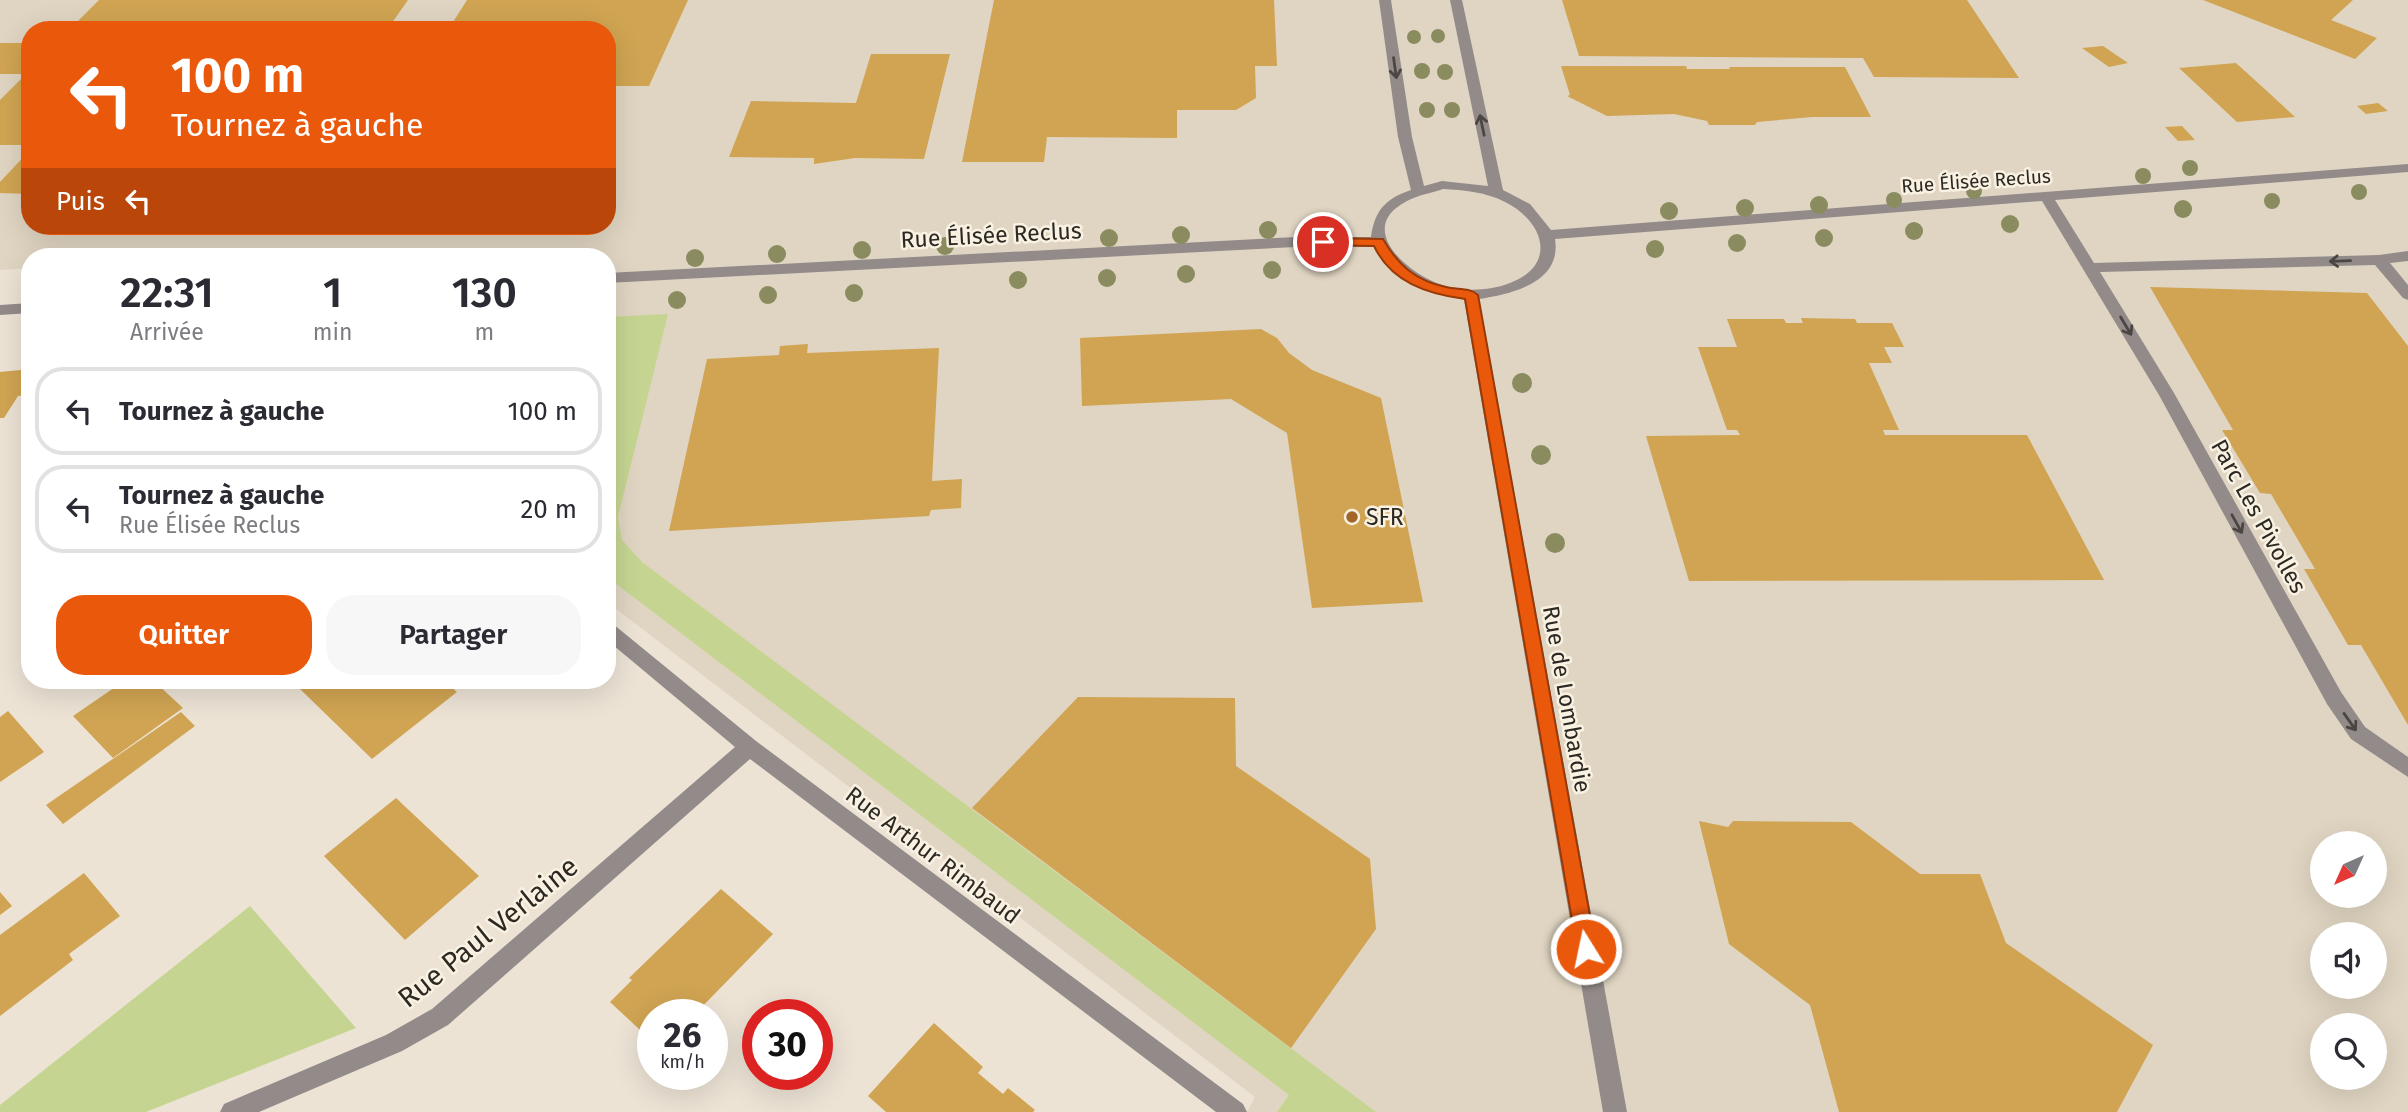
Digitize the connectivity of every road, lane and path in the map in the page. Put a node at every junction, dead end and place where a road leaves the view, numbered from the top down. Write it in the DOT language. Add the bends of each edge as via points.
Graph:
graph roads {
  1 [pos="1385,0"];
  2 [pos="1456,0"];
  3 [pos="2408,168"];
  4 [pos="1418,190"];
  5 [pos="1496,192"];
  6 [pos="2045,195"];
  7 [pos="1547,235"];
  8 [pos="1378,242"];
  9 [pos="2408,256"];
  10 [pos="2379,260"];
  11 [pos="2090,268"];
  12 [pos="616,278"];
  13 [pos="1471,295"];
  14 [pos="2408,295"];
  15 [pos="21,309"];
  16 [pos="0,310"];
  17 [pos="616,636"];
  18 [pos="749,747"];
  19 [pos="2408,768"];
  20 [pos="232,1112"];
  21 [pos="1235,1112"];
  22 [pos="1615,1112"];
  1 -- 4 [label="street, one-way" via="1405,137"];
  5 -- 2 [label="street, one-way"];
  3 -- 6 [label="street, Rue Élisée Reclus"];
  4 -- 5 [label="street" via="1470,186"];
  4 -- 8 [label="street" via="1385,211 1377,226"];
  5 -- 7 [label="street" via="1520,203"];
  6 -- 7 [label="street, Rue Élisée Reclus"];
  6 -- 11 [label="street, Parc Les Pivolles"];
  7 -- 13 [label="street" via="1549,253 1541,270 1524,284"];
  8 -- 12 [label="street, Rue Élisée Reclus" via="1296,242"];
  8 -- 13 [label="street" via="1400,272 1421,284"];
  9 -- 10 [label="street"];
  10 -- 11 [label="street, one-way"];
  10 -- 14 [label="street"];
  11 -- 19 [label="street, Parc Les Pivolles, one-way" via="2166,393 2334,698 2358,733"];
  13 -- 22 [label="street, Rue de Lombardie"];
  15 -- 16 [label="street"];
  17 -- 18 [label="street, Rue Arthur Rimbaud"];
  18 -- 20 [label="street, Rue Paul Verlaine" via="440,1017 394,1043"];
  18 -- 21 [label="street, Rue Arthur Rimbaud"];
}
